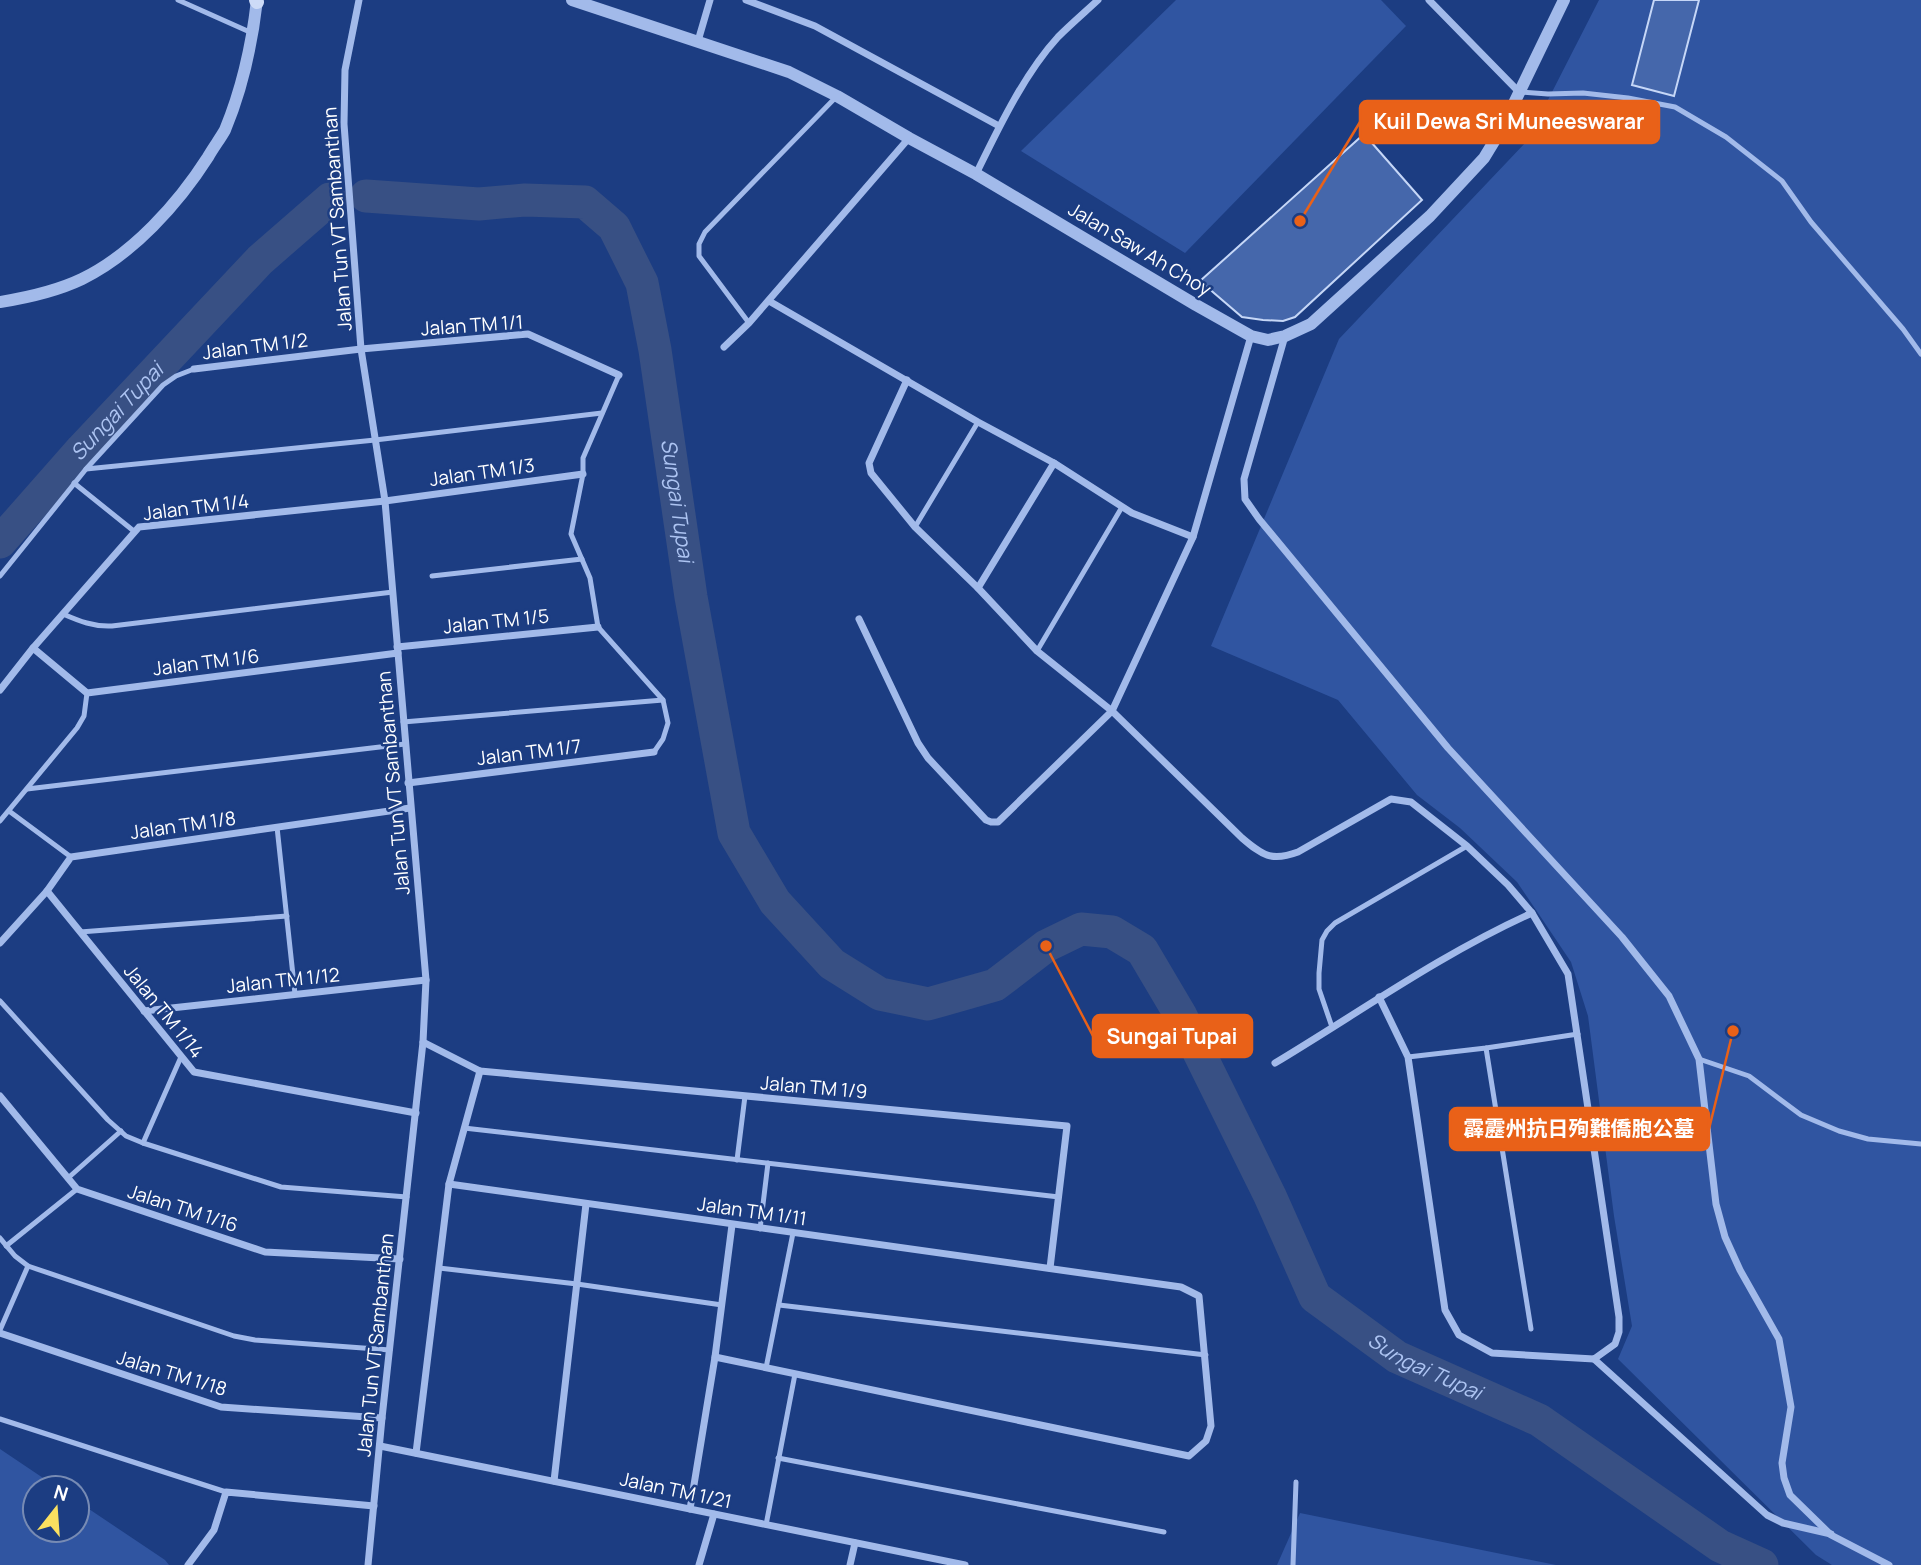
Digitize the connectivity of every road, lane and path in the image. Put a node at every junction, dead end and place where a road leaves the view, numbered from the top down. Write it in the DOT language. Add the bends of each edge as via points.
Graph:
graph roads {
  1 [pos="178,0"];
  2 [pos="359,0"];
  3 [pos="572,0"];
  4 [pos="710,0"];
  5 [pos="746,0"];
  6 [pos="1098,0"];
  7 [pos="1429,0"];
  8 [pos="1564,0"];
  9 [pos="257,1"];
  10 [pos="252,33"];
  11 [pos="698,41"];
  12 [pos="1518,92"];
  13 [pos="837,96"];
  14 [pos="999,127"];
  15 [pos="909,138"];
  16 [pos="976,174"];
  17 [pos="769,301"];
  18 [pos="0,302"];
  19 [pos="749,323"];
  20 [pos="1251,336"];
  21 [pos="1285,336"];
  22 [pos="724,347"];
  23 [pos="361,349"];
  24 [pos="1921,354"];
  25 [pos="194,369"];
  26 [pos="619,375"];
  27 [pos="907,380"];
  28 [pos="603,413"];
  29 [pos="978,422"];
  30 [pos="376,440"];
  31 [pos="1054,463"];
  32 [pos="86,469"];
  33 [pos="583,474"];
  34 [pos="74,483"];
  35 [pos="385,502"];
  36 [pos="1122,507"];
  37 [pos="915,527"];
  38 [pos="135,532"];
  39 [pos="1194,537"];
  40 [pos="582,559"];
  41 [pos="0,576"];
  42 [pos="432,576"];
  43 [pos="978,588"];
  44 [pos="393,592"];
  45 [pos="63,614"];
  46 [pos="859,619"];
  47 [pos="598,627"];
  48 [pos="33,648"];
  49 [pos="398,650"];
  50 [pos="1037,651"];
  51 [pos="0,690"];
  52 [pos="87,693"];
  53 [pos="663,700"];
  54 [pos="1112,710"];
  55 [pos="403,722"];
  56 [pos="405,744"];
  57 [pos="654,752"];
  58 [pos="408,783"];
  59 [pos="27,789"];
  60 [pos="410,808"];
  61 [pos="9,811"];
  62 [pos="0,821"];
  63 [pos="277,827"];
  64 [pos="1467,846"];
  65 [pos="71,857"];
  66 [pos="47,891"];
  67 [pos="1532,913"];
  68 [pos="287,916"];
  69 [pos="80,932"];
  70 [pos="0,943"];
  71 [pos="426,981"];
  72 [pos="295,994"];
  73 [pos="1379,997"];
  74 [pos="0,1001"];
  75 [pos="144,1011"];
  76 [pos="1332,1027"];
  77 [pos="1578,1034"];
  78 [pos="424,1042"];
  79 [pos="1486,1048"];
  80 [pos="181,1057"];
  81 [pos="1408,1057"];
  82 [pos="1699,1059"];
  83 [pos="1275,1063"];
  84 [pos="480,1071"];
  85 [pos="0,1096"];
  86 [pos="745,1096"];
  87 [pos="416,1113"];
  88 [pos="464,1128"];
  89 [pos="121,1131"];
  90 [pos="144,1143"];
  91 [pos="1921,1144"];
  92 [pos="737,1160"];
  93 [pos="768,1163"];
  94 [pos="68,1178"];
  95 [pos="449,1184"];
  96 [pos="77,1189"];
  97 [pos="407,1197"];
  98 [pos="1059,1197"];
  99 [pos="586,1204"];
  100 [pos="732,1225"];
  101 [pos="761,1229"];
  102 [pos="793,1233"];
  103 [pos="0,1238"];
  104 [pos="6,1246"];
  105 [pos="400,1259"];
  106 [pos="28,1266"];
  107 [pos="439,1268"];
  108 [pos="1050,1268"];
  109 [pos="577,1284"];
  110 [pos="722,1305"];
  111 [pos="779,1305"];
  112 [pos="1531,1329"];
  113 [pos="0,1332"];
  114 [pos="390,1350"];
  115 [pos="1206,1356"];
  116 [pos="715,1357"];
  117 [pos="1594,1359"];
  118 [pos="766,1368"];
  119 [pos="795,1374"];
  120 [pos="382,1418"];
  121 [pos="0,1419"];
  122 [pos="380,1446"];
  123 [pos="416,1453"];
  124 [pos="778,1458"];
  125 [pos="554,1481"];
  126 [pos="1296,1482"];
  127 [pos="226,1492"];
  128 [pos="374,1506"];
  129 [pos="691,1509"];
  130 [pos="714,1514"];
  131 [pos="766,1525"];
  132 [pos="1164,1532"];
  133 [pos="1832,1535"];
  134 [pos="855,1543"];
  135 [pos="188,1565"];
  136 [pos="368,1565"];
  137 [pos="699,1565"];
  138 [pos="850,1565"];
  139 [pos="965,1565"];
  140 [pos="1293,1565"];
  141 [pos="1889,1565"];
  1 -- 10 [label="lane"];
  2 -- 23 [label="street, Jalan Tun VT Sambanthan" via="345,70 344,124"];
  3 -- 11 [label="street, Jalan Saw Ah Choy"];
  4 -- 11 [label="street"];
  5 -- 14 [label="street" via="815,26"];
  6 -- 14 [label="street" via="1057,38"];
  7 -- 12 [label="street"];
  8 -- 12 [label="street"];
  9 -- 10 [label="street"];
  10 -- 18 [label="street" via="224,132 190,184 156,223 119,256 82,279"];
  11 -- 13 [label="street, Jalan Saw Ah Choy" via="789,72"];
  12 -- 21 [label="street" via="1502,131 1484,158 1430,216 1311,324"];
  12 -- 24 [label="lane" via="1583,93 1675,107 1726,137 1782,181"];
  13 -- 15 [label="street, Jalan Saw Ah Choy"];
  13 -- 19 [label="lane" via="705,232 699,244 699,256"];
  14 -- 16 [label="street"];
  15 -- 16 [label="street, Jalan Saw Ah Choy"];
  15 -- 17 [label="street"];
  16 -- 20 [label="street, Jalan Saw Ah Choy"];
  17 -- 19 [label="street"];
  17 -- 27 [label="street"];
  19 -- 22 [label="street"];
  20 -- 21 [label="street" via="1268,340"];
  20 -- 39 [label="street"];
  21 -- 82 [label="street" via="1244,479 1245,499 1448,748 1622,937 1669,996"];
  23 -- 25 [label="street, Jalan TM 1/2"];
  23 -- 26 [label="street, Jalan TM 1/1" via="528,334"];
  23 -- 30 [label="street, Jalan Tun VT Sambanthan"];
  25 -- 32 [label="lane" via="163,385"];
  26 -- 28 [label="lane"];
  27 -- 29 [label="street"];
  27 -- 37 [label="street" via="869,463 871,473"];
  28 -- 30 [label="lane"];
  28 -- 33 [label="lane" via="583,458"];
  29 -- 31 [label="street"];
  29 -- 37 [label="lane"];
  30 -- 32 [label="lane"];
  30 -- 35 [label="street, Jalan Tun VT Sambanthan"];
  31 -- 36 [label="street"];
  31 -- 43 [label="street"];
  32 -- 34 [label="lane"];
  33 -- 35 [label="street, Jalan TM 1/3"];
  33 -- 40 [label="lane" via="571,534"];
  34 -- 38 [label="lane"];
  34 -- 41 [label="lane"];
  35 -- 38 [label="street, Jalan TM 1/4" via="139,527"];
  35 -- 44 [label="street, Jalan Tun VT Sambanthan"];
  36 -- 39 [label="street"];
  36 -- 50 [label="lane"];
  37 -- 43 [label="street"];
  38 -- 45 [label="street, Jalan TM 1/4"];
  39 -- 54 [label="street"];
  40 -- 42 [label="lane"];
  40 -- 47 [label="lane"];
  43 -- 50 [label="street"];
  44 -- 45 [label="lane" via="111,626"];
  44 -- 49 [label="street, Jalan Tun VT Sambanthan"];
  45 -- 48 [label="street, Jalan TM 1/4"];
  46 -- 54 [label="street" via="918,743 991,822 998,822"];
  47 -- 49 [label="street, Jalan TM 1/5"];
  47 -- 53 [label="lane"];
  48 -- 51 [label="street, Jalan TM 1/4"];
  48 -- 52 [label="street"];
  49 -- 52 [label="street, Jalan TM 1/6"];
  49 -- 55 [label="street, Jalan Tun VT Sambanthan"];
  50 -- 54 [label="street"];
  52 -- 59 [label="lane" via="77,728"];
  53 -- 55 [label="lane"];
  53 -- 57 [label="lane" via="668,723"];
  54 -- 64 [label="street" via="1263,855 1298,852 1391,799 1411,802"];
  55 -- 56 [label="street, Jalan Tun VT Sambanthan"];
  56 -- 58 [label="street, Jalan Tun VT Sambanthan"];
  56 -- 59 [label="lane"];
  57 -- 58 [label="street, Jalan TM 1/7"];
  58 -- 60 [label="street, Jalan Tun VT Sambanthan"];
  59 -- 61 [label="lane"];
  60 -- 63 [label="street, Jalan TM 1/8"];
  60 -- 71 [label="street, Jalan Tun VT Sambanthan"];
  61 -- 62 [label="lane"];
  61 -- 65 [label="lane"];
  63 -- 65 [label="street, Jalan TM 1/8"];
  63 -- 68 [label="lane"];
  64 -- 67 [label="street"];
  64 -- 76 [label="lane" via="1327,931 1322,940 1319,989"];
  65 -- 66 [label="street"];
  66 -- 69 [label="street, Jalan TM 1/14"];
  66 -- 70 [label="street"];
  67 -- 73 [label="street"];
  67 -- 77 [label="street" via="1568,974"];
  68 -- 69 [label="lane"];
  68 -- 72 [label="lane"];
  69 -- 75 [label="street, Jalan TM 1/14"];
  71 -- 72 [label="street, Jalan TM 1/12"];
  71 -- 78 [label="street, Jalan Tun VT Sambanthan"];
  72 -- 75 [label="street, Jalan TM 1/12"];
  73 -- 76 [label="street"];
  73 -- 81 [label="street"];
  74 -- 89 [label="lane"];
  75 -- 80 [label="street, Jalan TM 1/14"];
  76 -- 83 [label="street"];
  77 -- 79 [label="lane"];
  77 -- 117 [label="street" via="1619,1317 1615,1344"];
  78 -- 84 [label="street, Jalan TM 1/9"];
  78 -- 87 [label="street, Jalan Tun VT Sambanthan"];
  79 -- 81 [label="lane"];
  79 -- 112 [label="lane"];
  80 -- 87 [label="street, Jalan TM 1/14" via="194,1072"];
  80 -- 90 [label="lane"];
  81 -- 117 [label="street" via="1445,1310 1459,1335 1492,1353"];
  82 -- 91 [label="lane" via="1749,1076 1801,1115 1839,1132"];
  82 -- 133 [label="street" via="1716,1204 1725,1237 1779,1339 1791,1407 1784,1478 1790,1495"];
  84 -- 86 [label="street, Jalan TM 1/9"];
  84 -- 88 [label="street"];
  85 -- 94 [label="street"];
  86 -- 92 [label="lane"];
  86 -- 98 [label="street, Jalan TM 1/9" via="1067,1126"];
  87 -- 97 [label="street, Jalan Tun VT Sambanthan"];
  88 -- 92 [label="lane"];
  88 -- 95 [label="street"];
  89 -- 90 [label="lane"];
  89 -- 94 [label="lane"];
  90 -- 97 [label="lane" via="281,1187"];
  92 -- 93 [label="lane"];
  93 -- 98 [label="lane"];
  93 -- 101 [label="lane"];
  94 -- 96 [label="street"];
  95 -- 99 [label="street, Jalan TM 1/11"];
  95 -- 107 [label="street"];
  96 -- 104 [label="lane"];
  96 -- 105 [label="street, Jalan TM 1/16" via="265,1252"];
  97 -- 105 [label="street, Jalan Tun VT Sambanthan"];
  98 -- 108 [label="street, Jalan TM 1/9"];
  99 -- 100 [label="street, Jalan TM 1/11"];
  99 -- 109 [label="street"];
  100 -- 101 [label="street, Jalan TM 1/11"];
  100 -- 110 [label="street"];
  101 -- 102 [label="street, Jalan TM 1/11"];
  102 -- 108 [label="street, Jalan TM 1/11"];
  102 -- 111 [label="lane"];
  103 -- 104 [label="lane"];
  104 -- 106 [label="lane"];
  105 -- 114 [label="street, Jalan Tun VT Sambanthan"];
  106 -- 113 [label="lane"];
  106 -- 114 [label="lane" via="234,1336"];
  107 -- 109 [label="lane"];
  107 -- 123 [label="street"];
  108 -- 115 [label="street, Jalan TM 1/11" via="1181,1287 1199,1296"];
  109 -- 110 [label="lane"];
  109 -- 125 [label="street"];
  110 -- 116 [label="street"];
  111 -- 115 [label="lane"];
  111 -- 118 [label="lane"];
  113 -- 120 [label="street, Jalan TM 1/18" via="221,1407"];
  114 -- 120 [label="street, Jalan Tun VT Sambanthan"];
  115 -- 119 [label="street" via="1211,1426 1206,1441 1189,1456"];
  116 -- 118 [label="street"];
  116 -- 129 [label="street"];
  117 -- 133 [label="street" via="1767,1515"];
  118 -- 119 [label="street"];
  119 -- 124 [label="lane"];
  120 -- 122 [label="street, Jalan Tun VT Sambanthan"];
  121 -- 127 [label="lane"];
  122 -- 123 [label="street, Jalan TM 1/21"];
  122 -- 128 [label="street, Jalan Tun VT Sambanthan"];
  123 -- 125 [label="street, Jalan TM 1/21"];
  124 -- 131 [label="lane"];
  124 -- 132 [label="lane"];
  125 -- 129 [label="street, Jalan TM 1/21"];
  126 -- 140 [label="lane"];
  127 -- 128 [label="street"];
  127 -- 135 [label="street" via="214,1530"];
  128 -- 136 [label="street, Jalan Tun VT Sambanthan"];
  129 -- 130 [label="street, Jalan TM 1/21"];
  130 -- 131 [label="street, Jalan TM 1/21"];
  130 -- 137 [label="street"];
  131 -- 134 [label="street, Jalan TM 1/21"];
  133 -- 141 [label="street"];
  134 -- 138 [label="street"];
  134 -- 139 [label="street, Jalan TM 1/21"];
}
